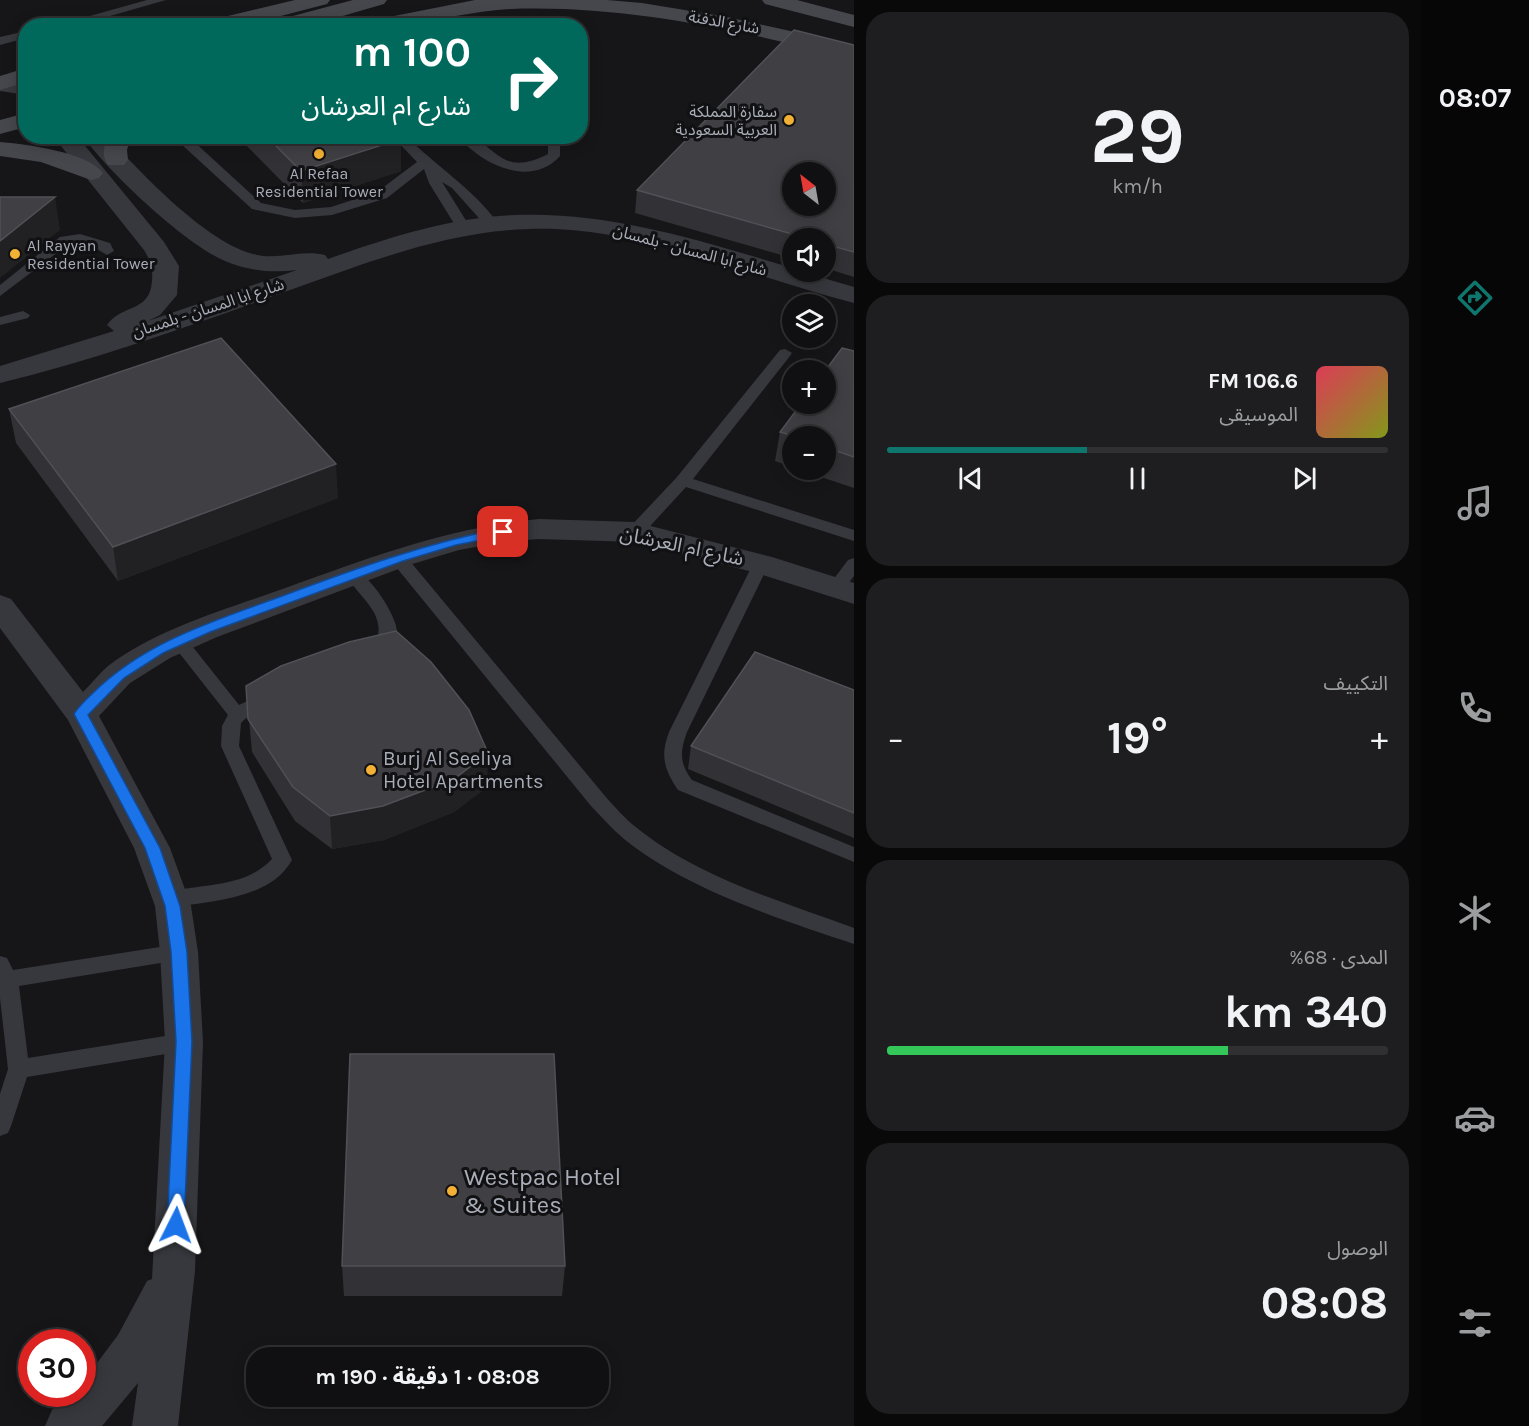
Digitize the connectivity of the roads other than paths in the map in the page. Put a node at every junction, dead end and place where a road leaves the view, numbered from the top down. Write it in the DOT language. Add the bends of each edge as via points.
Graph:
graph roads {
  1 [pos="160,0"];
  2 [pos="244,0"];
  3 [pos="320,0"];
  4 [pos="377,0"];
  5 [pos="772,0"];
  6 [pos="799,4"];
  7 [pos="90,18"];
  8 [pos="238,18"];
  9 [pos="245,18"];
  10 [pos="312,18"];
  11 [pos="416,18"];
  12 [pos="854,21"];
  13 [pos="18,36"];
  14 [pos="0,40"];
  15 [pos="854,52"];
  16 [pos="18,77"];
  17 [pos="0,83"];
  18 [pos="18,86"];
  19 [pos="18,122"];
  20 [pos="0,128"];
  21 [pos="70,144"];
  22 [pos="188,144"];
  23 [pos="406,144"];
  24 [pos="473,144"];
  25 [pos="554,144"];
  26 [pos="118,148"];
  27 [pos="0,149"];
  28 [pos="429,167"];
  29 [pos="92,173"];
  30 [pos="491,223"];
  31 [pos="463,227"];
  32 [pos="383,247"];
  33 [pos="107,251"];
  34 [pos="0,292"];
  35 [pos="854,295"];
  36 [pos="23,315"];
  37 [pos="0,321"];
  38 [pos="785,353"];
  39 [pos="65,354"];
  40 [pos="0,375"];
  41 [pos="683,481"];
  42 [pos="635,532"];
  43 [pos="854,536"];
  44 [pos="398,558"];
  45 [pos="761,564"];
  46 [pos="854,564"];
  47 [pos="353,574"];
  48 [pos="845,591"];
  49 [pos="0,606"];
  50 [pos="178,641"];
  51 [pos="368,658"];
  52 [pos="288,687"];
  53 [pos="81,714"];
  54 [pos="237,714"];
  55 [pos="854,855"];
  56 [pos="170,900"];
  57 [pos="854,936"];
  58 [pos="179,952"];
  59 [pos="4,972"];
  60 [pos="184,1042"];
  61 [pos="19,1069"];
  62 [pos="0,1126"];
  63 [pos="174,1271"];
  64 [pos="68,1426"];
  65 [pos="155,1426"];
  1 -- 7 [label="lane"];
  2 -- 8 [label="main road"];
  3 -- 9 [label="main road"];
  4 -- 10 [label="main road"];
  5 -- 6 [label="main road, شارع الدفنة"];
  6 -- 12 [label="main road, شارع الدفنة"];
  11 -- 15 [label="main road, شارع الدفنة" via="512,3 601,5 718,20"];
  13 -- 14 [label="lane"];
  16 -- 17 [label="main road"];
  17 -- 18 [label="street"];
  19 -- 20 [label="main road"];
  21 -- 29 [label="street, شارع ابا المسان - بلمسان"];
  22 -- 28 [label="lane" via="257,206 295,214 332,211 382,195"];
  23 -- 28 [label="lane"];
  24 -- 25 [label="lane" via="503,166 522,169 540,165 554,156"];
  26 -- 32 [label="street, شارع ابا المسان - بلمسان" via="197,233 222,252 251,262 287,264"];
  27 -- 29 [label="main road" via="52,156"];
  28 -- 30 [label="lane" via="451,180"];
  28 -- 31 [label="lane"];
  29 -- 39 [label="street, شارع ابا المسان - بلمسان" via="155,248 166,266 167,285 164,295 150,309"];
  30 -- 31 [label="street, شارع ابا المسان - بلمسان"];
  30 -- 35 [label="street, شارع ابا المسان - بلمسان" via="554,222 615,229"];
  31 -- 32 [label="street, شارع ابا المسان - بلمسان"];
  32 -- 39 [label="street, شارع ابا المسان - بلمسان" via="229,303"];
  33 -- 34 [label="lane" via="92,239 77,236 65,240"];
  36 -- 37 [label="lane"];
  38 -- 41 [label="lane"];
  39 -- 40 [label="street, شارع ابا المسان - بلمسان"];
  41 -- 42 [label="lane"];
  41 -- 43 [label="lane"];
  42 -- 44 [label="street, شارع ام العرشان" via="503,532"];
  42 -- 45 [label="street, شارع ام العرشان"];
  44 -- 47 [label="street, شارع ام العرشان"];
  44 -- 57 [label="lane" via="598,801 631,834 678,864"];
  45 -- 48 [label="street, شارع ام العرشان"];
  45 -- 55 [label="lane" via="678,732 671,748 671,767 685,785"];
  46 -- 48 [label="lane"];
  47 -- 50 [label="street, شارع ام العرشان"];
  47 -- 51 [label="lane" via="386,615 389,630 387,645"];
  49 -- 53 [label="street"];
  50 -- 53 [label="street, شارع ام العرشان" via="119,675"];
  50 -- 54 [label="lane"];
  52 -- 54 [label="lane"];
  53 -- 56 [label="street" via="152,848"];
  54 -- 56 [label="lane" via="228,731 230,746 282,860 274,873 259,880"];
  56 -- 58 [label="street"];
  58 -- 59 [label="lane"];
  58 -- 60 [label="street"];
  59 -- 61 [label="lane"];
  60 -- 61 [label="lane"];
  60 -- 63 [label="street"];
  61 -- 62 [label="lane"];
  63 -- 64 [label="street" via="132,1356 95,1405"];
  63 -- 65 [label="street"];
}
